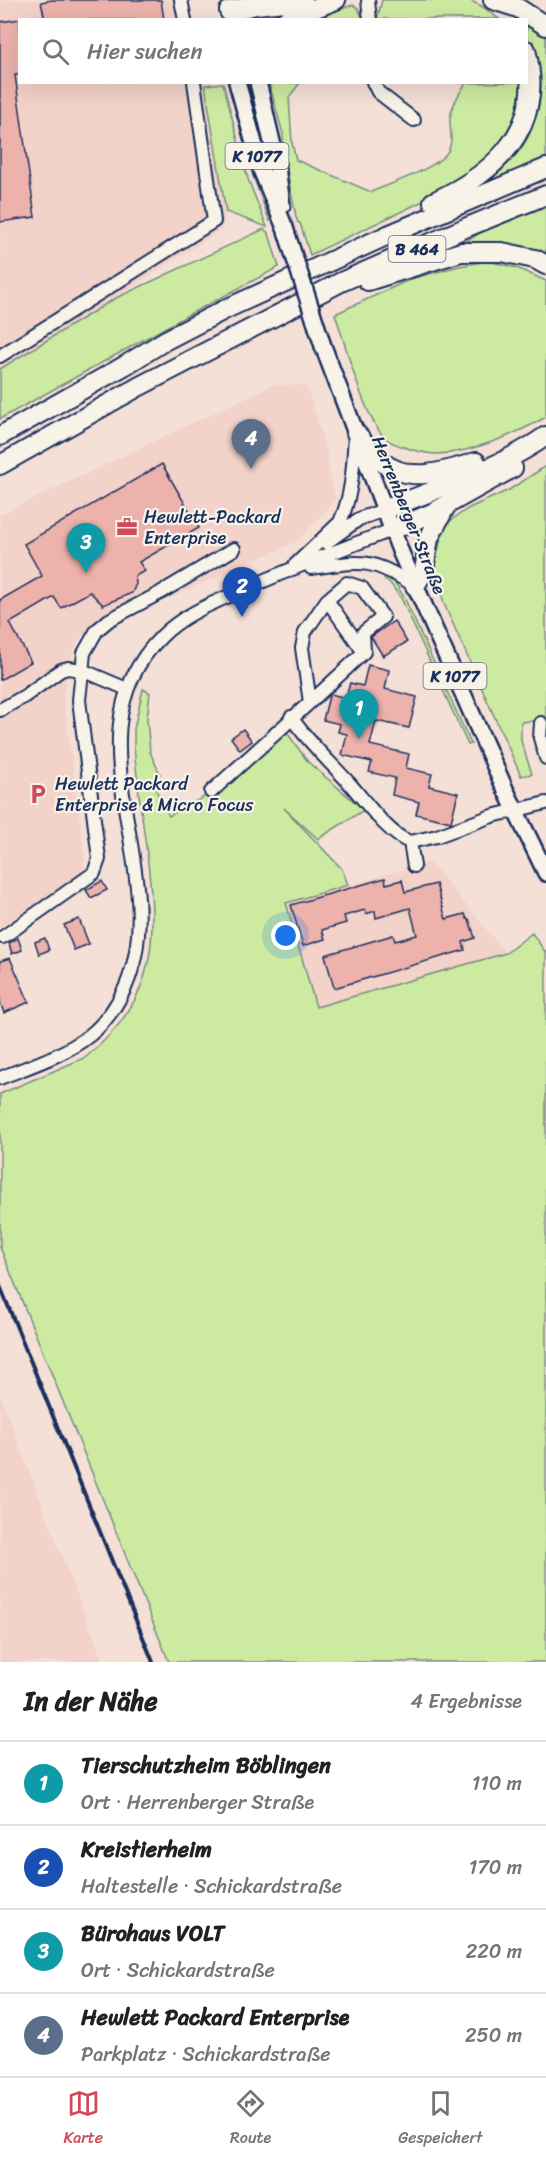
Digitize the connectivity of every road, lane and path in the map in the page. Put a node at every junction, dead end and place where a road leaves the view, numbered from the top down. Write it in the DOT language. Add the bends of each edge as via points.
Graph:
graph roads {
  1 [pos="182,0"];
  2 [pos="303,0"];
  3 [pos="336,0"];
  4 [pos="368,0"];
  5 [pos="493,0"];
  6 [pos="230,14"];
  7 [pos="184,18"];
  8 [pos="291,18"];
  9 [pos="370,18"];
  10 [pos="506,18"];
  11 [pos="546,26"];
  12 [pos="528,57"];
  13 [pos="194,84"];
  14 [pos="238,84"];
  15 [pos="258,84"];
  16 [pos="374,84"];
  17 [pos="414,120"];
  18 [pos="546,168"];
  19 [pos="546,195"];
  20 [pos="285,228"];
  21 [pos="346,254"];
  22 [pos="546,265"];
  23 [pos="290,309"];
  24 [pos="0,356"];
  25 [pos="356,433"];
  26 [pos="0,436"];
  27 [pos="546,436"];
  28 [pos="546,448"];
  29 [pos="516,455"];
  30 [pos="0,465"];
  31 [pos="446,506"];
  32 [pos="384,510"];
  33 [pos="392,530"];
  34 [pos="234,549"];
  35 [pos="289,571"];
  36 [pos="415,586"];
  37 [pos="327,600"];
  38 [pos="364,652"];
  39 [pos="81,670"];
  40 [pos="127,689"];
  41 [pos="310,702"];
  42 [pos="0,710"];
  43 [pos="291,717"];
  44 [pos="541,723"];
  45 [pos="546,758"];
  46 [pos="211,792"];
  47 [pos="546,803"];
  48 [pos="514,810"];
  49 [pos="410,842"];
  50 [pos="414,866"];
  51 [pos="546,873"];
  52 [pos="3,937"];
  53 [pos="0,1078"];
  1 -- 7 [label="street"];
  2 -- 6 [label="highway" via="256,5"];
  3 -- 8 [label="highway"];
  4 -- 9 [label="street"];
  5 -- 10 [label="highway"];
  5 -- 11 [label="highway" via="518,8"];
  12 -- 21 [label="highway" via="532,94 527,119 504,156 453,193 360,236"];
  13 -- 24 [label="street" via="214,220"];
  14 -- 20 [label="main road, Herrenberger Straße / K 1077" via="262,172"];
  15 -- 20 [label="main road, Herrenberger Straße / K 1077" via="276,159"];
  16 -- 17 [label="street" via="378,92"];
  18 -- 21 [label="highway, B 464"];
  19 -- 23 [label="highway, B 464" via="351,277"];
  20 -- 25 [label="main road, Herrenberger Straße / K 1077, bridge" via="322,346"];
  21 -- 26 [label="highway, B 464" via="166,340"];
  22 -- 23 [label="highway, B 464" via="502,252 461,252"];
  23 -- 30 [label="highway, B 464" via="138,387"];
  25 -- 29 [label="highway" via="381,461 413,475"];
  25 -- 32 [label="main road, Herrenberger Straße / K 1077"];
  25 -- 35 [label="street" via="352,484 340,522"];
  27 -- 29 [label="highway"];
  28 -- 31 [label="highway"];
  29 -- 32 [label="highway"];
  31 -- 33 [label="highway"];
  31 -- 36 [label="highway" via="429,538 424,571"];
  32 -- 33 [label="main road, Herrenberger Straße / K 1077"];
  32 -- 35 [label="street" via="359,519"];
  33 -- 35 [label="street"];
  33 -- 36 [label="main road, Herrenberger Straße / K 1077"];
  34 -- 39 [label="street" via="108,620 87,645"];
  35 -- 36 [label="street" via="365,562 392,571"];
  35 -- 40 [label="street" via="183,619 162,635 141,660"];
  36 -- 48 [label="main road, Herrenberger Straße / K 1077"];
  37 -- 38 [label="street"];
  37 -- 38 [label="street" via="347,584 362,588 383,617 363,633"];
  37 -- 41 [label="street" via="304,632 302,648"];
  38 -- 41 [label="street"];
  39 -- 40 [label="street"];
  39 -- 42 [label="street" via="61,670"];
  39 -- 52 [label="street" via="79,700 99,859 94,873"];
  40 -- 53 [label="street" via="118,727 118,763 139,911 136,958 115,1006 90,1035"];
  41 -- 43 [label="street"];
  43 -- 46 [label="street"];
  43 -- 49 [label="street" via="373,810"];
  44 -- 45 [label="street" via="540,738"];
  47 -- 48 [label="street"];
  48 -- 49 [label="street"];
  48 -- 51 [label="main road, Herrenberger Straße / K 1077"];
  49 -- 50 [label="street"];
}
